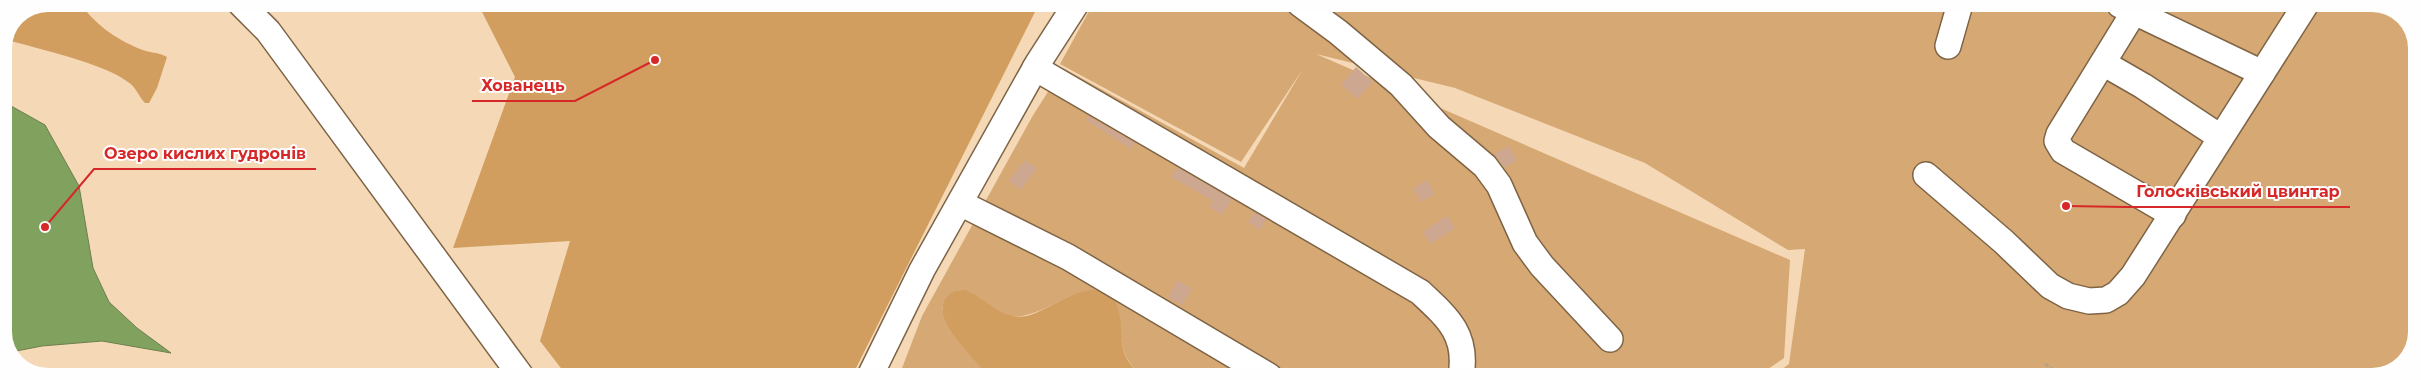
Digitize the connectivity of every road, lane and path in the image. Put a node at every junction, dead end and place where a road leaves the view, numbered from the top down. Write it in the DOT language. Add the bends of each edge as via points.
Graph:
graph roads {
  1 [pos="249,13"];
  2 [pos="1070,13"];
  3 [pos="1312,13"];
  4 [pos="1957,13"];
  5 [pos="2124,13"];
  6 [pos="2136,13"];
  7 [pos="2300,13"];
  8 [pos="1948,46"];
  9 [pos="2102,63"];
  10 [pos="1035,68"];
  11 [pos="2262,73"];
  12 [pos="2220,137"];
  13 [pos="1926,175"];
  14 [pos="960,203"];
  15 [pos="2173,215"];
  16 [pos="1610,339"];
  17 [pos="2045,364"];
  18 [pos="515,367"];
  19 [pos="874,367"];
  20 [pos="1256,368"];
  21 [pos="1463,368"];
  22 [pos="2051,368"];
  1 -- 18 [label="street" via="268,31"];
  2 -- 10 [label="street"];
  3 -- 16 [label="street" via="1401,85 1439,127 1485,166 1499,184 1525,243 1542,266"];
  4 -- 8 [label="street"];
  5 -- 9 [label="street"];
  6 -- 11 [label="street"];
  7 -- 11 [label="street"];
  9 -- 12 [label="street"];
  9 -- 15 [label="street" via="2059,134 2058,145 2063,151"];
  10 -- 14 [label="street"];
  10 -- 21 [label="street" via="1420,292 1447,316 1461,340"];
  11 -- 12 [label="street"];
  12 -- 15 [label="street"];
  13 -- 15 [label="street" via="2050,286 2068,296 2089,301 2106,300 2118,292 2133,276"];
  14 -- 19 [label="street" via="922,270"];
  14 -- 20 [label="street" via="1068,256"];
  17 -- 22 [label="path"];
}
